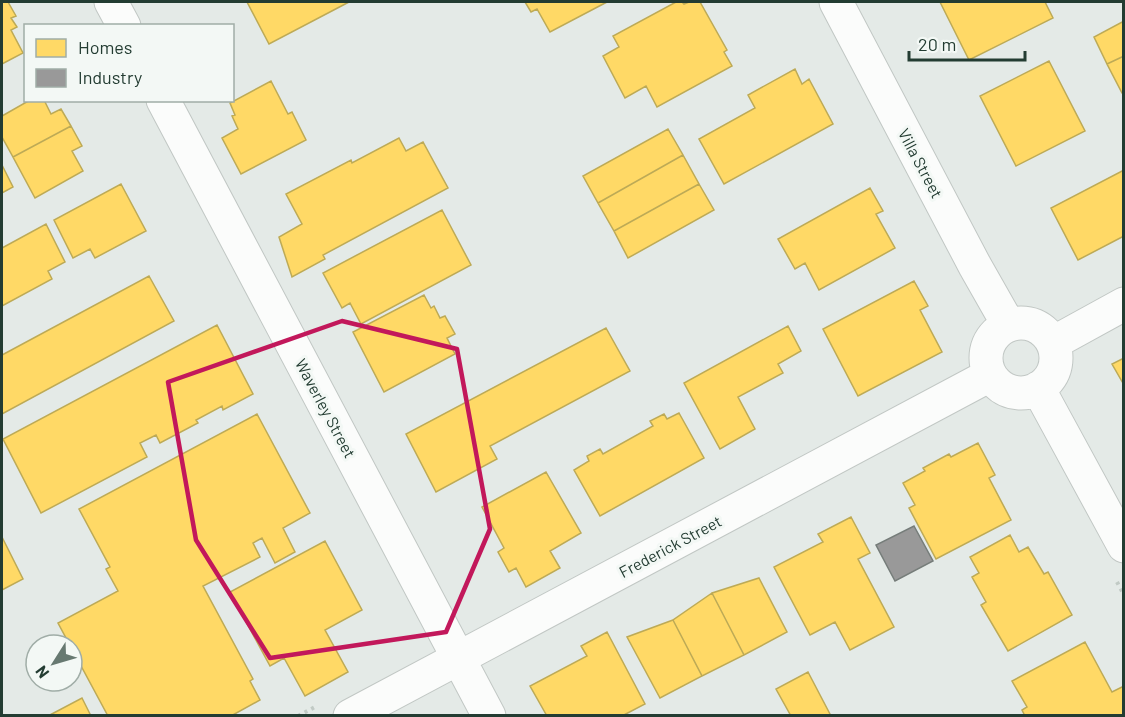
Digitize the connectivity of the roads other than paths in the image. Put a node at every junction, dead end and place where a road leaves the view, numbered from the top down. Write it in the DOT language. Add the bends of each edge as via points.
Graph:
graph roads {
  1 [pos="111,2"];
  2 [pos="836,2"];
  3 [pos="123,24"];
  4 [pos="164,102"];
  5 [pos="1124,304"];
  6 [pos="1008,324"];
  7 [pos="1053,343"];
  8 [pos="990,375"];
  9 [pos="1038,388"];
  10 [pos="1124,546"];
  11 [pos="459,658"];
  12 [pos="350,716"];
  13 [pos="489,716"];
  1 -- 3 [label="street"];
  2 -- 6 [label="street, Villa Street"];
  4 -- 11 [label="street, Waverley Street"];
  5 -- 7 [label="street"];
  6 -- 7 [label="street" via="1019,322 1039,327"];
  6 -- 8 [label="street" via="992,336 987,346 986,366"];
  7 -- 9 [label="street" via="1056,363 1047,382"];
  8 -- 9 [label="street" via="1006,390 1028,393"];
  8 -- 11 [label="street, Frederick Street"];
  9 -- 10 [label="street"];
  11 -- 12 [label="street, Frederick Street"];
  11 -- 13 [label="street, Waverley Street"];
}
